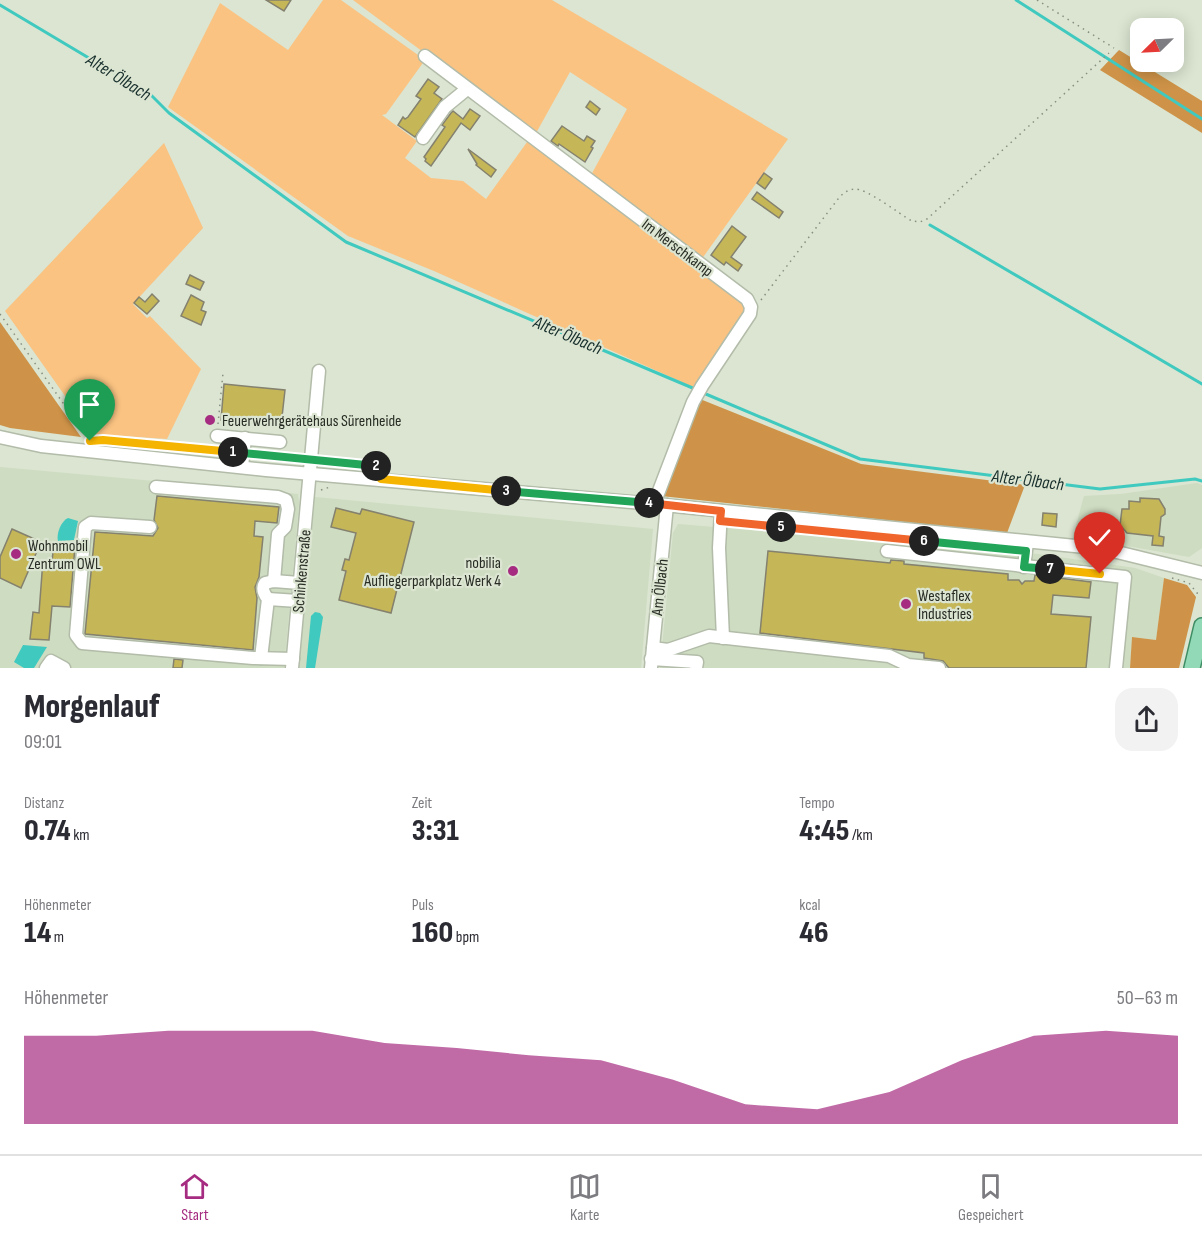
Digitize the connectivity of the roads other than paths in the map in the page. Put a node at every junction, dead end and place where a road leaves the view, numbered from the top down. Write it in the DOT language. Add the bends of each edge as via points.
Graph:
graph roads {
  1 [pos="425,56"];
  2 [pos="467,89"];
  3 [pos="423,138"];
  4 [pos="319,371"];
  5 [pos="217,436"];
  6 [pos="0,437"];
  7 [pos="245,438"];
  8 [pos="280,442"];
  9 [pos="242,467"];
  10 [pos="310,474"];
  11 [pos="156,487"];
  12 [pos="654,504"];
  13 [pos="667,505"];
  14 [pos="721,511"];
  15 [pos="150,527"];
  16 [pos="1028,542"];
  17 [pos="887,551"];
  18 [pos="1024,567"];
  19 [pos="1202,573"];
  20 [pos="274,581"];
  21 [pos="300,583"];
  22 [pos="268,599"];
  23 [pos="298,601"];
  24 [pos="1202,626"];
  25 [pos="723,638"];
  26 [pos="261,658"];
  27 [pos="652,658"];
  28 [pos="292,663"];
  29 [pos="46,668"];
  30 [pos="64,668"];
  31 [pos="696,668"];
  32 [pos="939,668"];
  33 [pos="1116,668"];
  34 [pos="1192,668"];
  1 -- 2 [label="street, Im Merschkamp"];
  2 -- 3 [label="street" via="445,107"];
  2 -- 12 [label="street, Im Merschkamp" via="747,299 751,307 693,402"];
  4 -- 10 [label="street, Schinkenstraße"];
  5 -- 7 [label="street"];
  6 -- 9 [label="street" via="40,446"];
  7 -- 8 [label="street"];
  7 -- 9 [label="street"];
  9 -- 10 [label="street"];
  10 -- 12 [label="street"];
  10 -- 21 [label="street, Schinkenstraße"];
  11 -- 20 [label="street" via="286,500 288,509 285,527 278,534"];
  12 -- 13 [label="street"];
  13 -- 14 [label="street"];
  13 -- 27 [label="street, Am Ölbach"];
  14 -- 16 [label="street"];
  14 -- 25 [label="street"];
  15 -- 26 [label="street" via="91,523 85,527 76,634 82,643"];
  16 -- 18 [label="street"];
  16 -- 19 [label="street" via="1118,552"];
  17 -- 18 [label="street"];
  18 -- 33 [label="street" via="1125,577"];
  20 -- 21 [label="street"];
  20 -- 22 [label="street" via="263,586"];
  21 -- 23 [label="street, Schinkenstraße"];
  22 -- 23 [label="street"];
  22 -- 26 [label="street"];
  23 -- 28 [label="street, Schinkenstraße"];
  24 -- 34 [label="main road"];
  25 -- 27 [label="street" via="709,636"];
  25 -- 32 [label="street" via="889,656 908,665"];
  26 -- 28 [label="street"];
  27 -- 31 [label="street" via="697,662"];
  29 -- 30 [label="street" via="51,661"];
}
